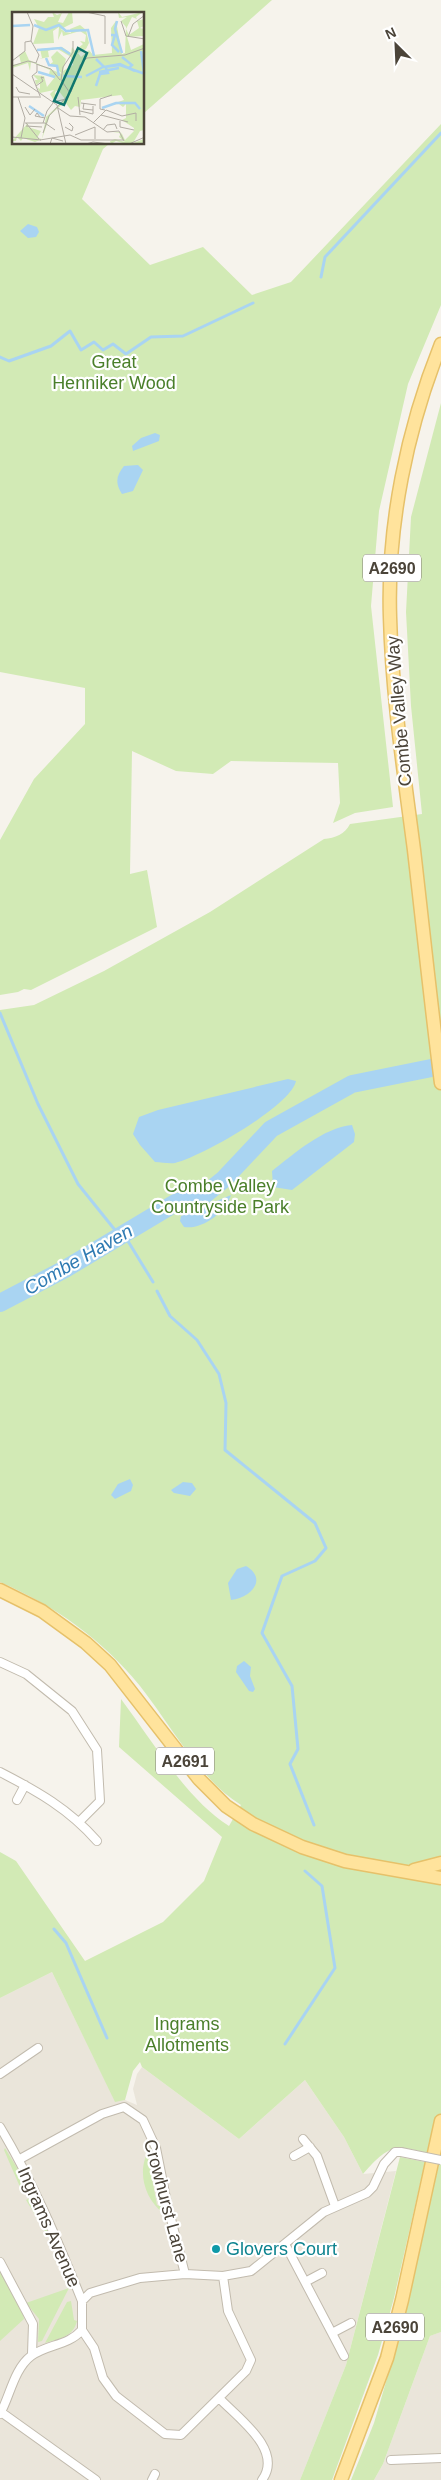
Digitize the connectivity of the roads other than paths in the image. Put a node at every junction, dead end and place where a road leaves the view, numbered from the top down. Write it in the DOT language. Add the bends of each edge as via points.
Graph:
graph roads {
  1 [pos="441,344"];
  2 [pos="441,1083"];
  3 [pos="0,1590"];
  4 [pos="0,1662"];
  5 [pos="0,1772"];
  6 [pos="25,1785"];
  7 [pos="17,1800"];
  8 [pos="80,1821"];
  9 [pos="97,1840"];
  10 [pos="441,1863"];
  11 [pos="407,1872"];
  12 [pos="441,1878"];
  13 [pos="38,2048"];
  14 [pos="0,2074"];
  15 [pos="441,2121"];
  16 [pos="0,2127"];
  17 [pos="303,2139"];
  18 [pos="310,2147"];
  19 [pos="294,2156"];
  20 [pos="20,2159"];
  21 [pos="441,2160"];
  22 [pos="335,2206"];
  23 [pos="285,2244"];
  24 [pos="0,2262"];
  25 [pos="322,2272"];
  26 [pos="185,2274"];
  27 [pos="223,2276"];
  28 [pos="305,2282"];
  29 [pos="82,2301"];
  30 [pos="351,2323"];
  31 [pos="82,2330"];
  32 [pos="332,2333"];
  33 [pos="32,2354"];
  34 [pos="344,2356"];
  35 [pos="219,2398"];
  36 [pos="1,2413"];
  37 [pos="441,2458"];
  38 [pos="391,2460"];
  39 [pos="96,2480"];
  40 [pos="262,2480"];
  41 [pos="341,2480"];
  1 -- 2 [label="main road, Combe Valley Way / A2690" via="405,465 396,518 390,617 397,719"];
  3 -- 11 [label="main road, A2691" via="42,1611 86,1642 110,1665 199,1779 226,1806 262,1829 302,1847 345,1861"];
  4 -- 8 [label="street" via="26,1674 72,1711 97,1750 100,1801"];
  5 -- 6 [label="street"];
  6 -- 7 [label="street"];
  6 -- 8 [label="street"];
  8 -- 9 [label="street"];
  10 -- 11 [label="main road, A2691"];
  11 -- 12 [label="main road, A2691"];
  13 -- 14 [label="street"];
  15 -- 41 [label="main road, A2690" via="387,2358"];
  16 -- 20 [label="street, Ingrams Avenue"];
  17 -- 18 [label="street"];
  18 -- 19 [label="street"];
  18 -- 22 [label="street" via="317,2156"];
  20 -- 26 [label="street, Crowhurst Lane" via="102,2114 124,2107 131,2111 143,2120 156,2148"];
  20 -- 29 [label="street, Ingrams Avenue"];
  21 -- 22 [label="street, bridge" via="396,2152 387,2160 374,2187"];
  22 -- 23 [label="street"];
  23 -- 27 [label="street" via="251,2271"];
  23 -- 28 [label="street"];
  24 -- 33 [label="street" via="33,2324"];
  25 -- 28 [label="street"];
  26 -- 27 [label="street"];
  26 -- 29 [label="street" via="140,2278 90,2293"];
  27 -- 35 [label="street" via="228,2311 251,2360 246,2371"];
  28 -- 32 [label="street"];
  29 -- 31 [label="street"];
  30 -- 32 [label="street"];
  31 -- 33 [label="street" via="70,2341"];
  31 -- 35 [label="street" via="94,2348 103,2378 116,2396 165,2434 182,2435"];
  32 -- 34 [label="street"];
  33 -- 36 [label="street" via="23,2362"];
  35 -- 40 [label="street" via="266,2449 268,2458"];
  36 -- 39 [label="street"];
  37 -- 38 [label="street" via="401,2465"];
}
